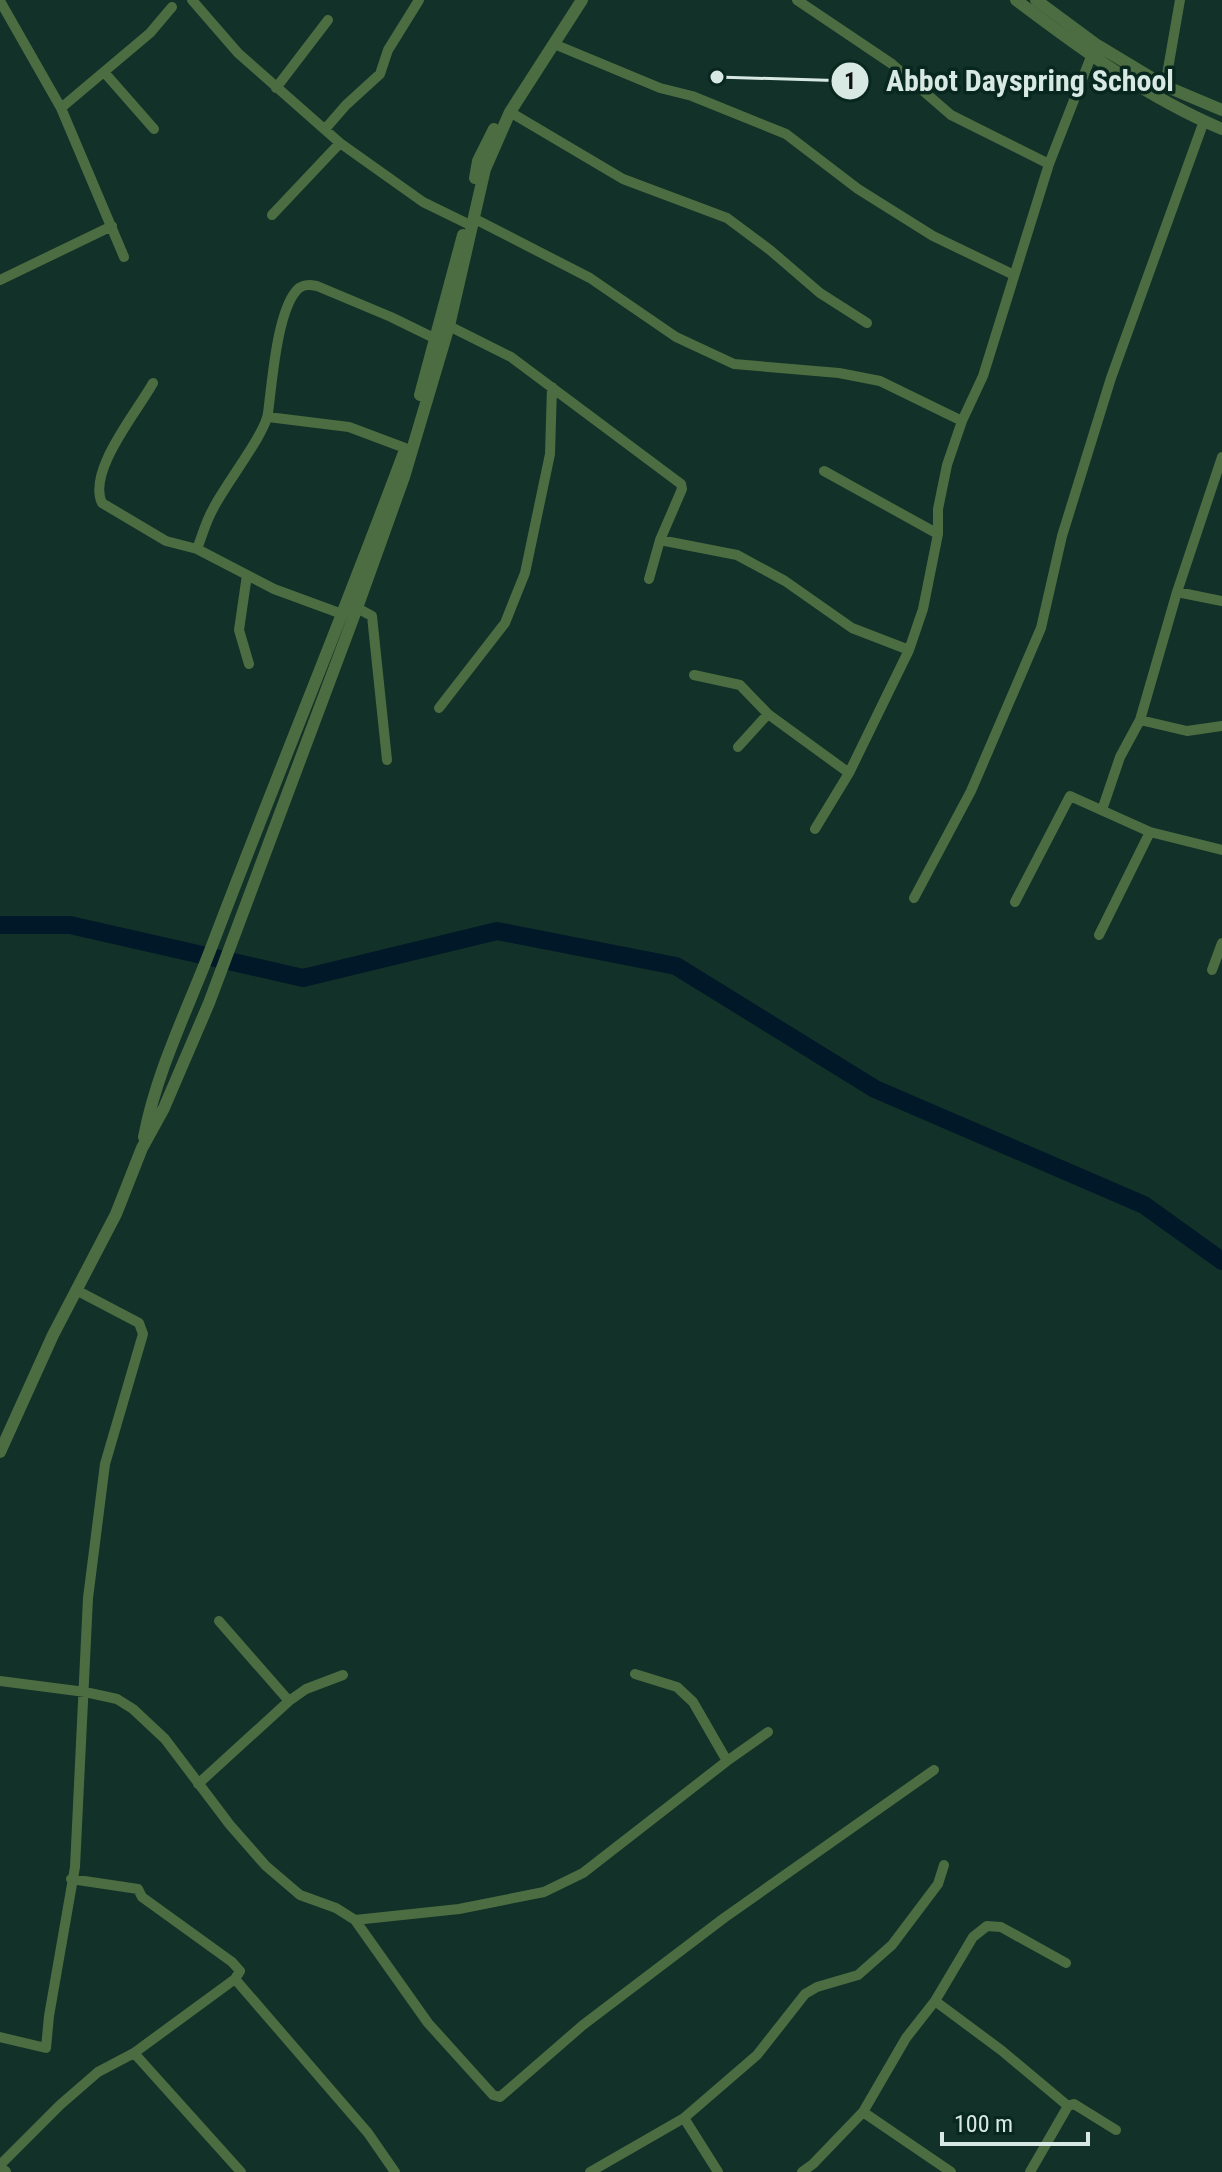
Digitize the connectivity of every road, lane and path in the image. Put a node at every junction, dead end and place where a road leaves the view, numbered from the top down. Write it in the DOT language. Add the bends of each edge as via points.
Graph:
graph roads {
  1 [pos="192,0"];
  2 [pos="419,0"];
  3 [pos="574,0"];
  4 [pos="582,0"];
  5 [pos="797,0"];
  6 [pos="1016,0"];
  7 [pos="1036,0"];
  8 [pos="1180,0"];
  9 [pos="6,3"];
  10 [pos="1050,4"];
  11 [pos="172,7"];
  12 [pos="328,20"];
  13 [pos="554,44"];
  14 [pos="1094,50"];
  15 [pos="104,72"];
  16 [pos="1165,86"];
  17 [pos="276,88"];
  18 [pos="61,108"];
  19 [pos="1222,110"];
  20 [pos="510,112"];
  21 [pos="1204,121"];
  22 [pos="326,128"];
  23 [pos="154,129"];
  24 [pos="1222,129"];
  25 [pos="340,143"];
  26 [pos="1049,164"];
  27 [pos="272,215"];
  28 [pos="470,221"];
  29 [pos="112,226"];
  30 [pos="124,257"];
  31 [pos="1014,275"];
  32 [pos="0,280"];
  33 [pos="867,323"];
  34 [pos="449,326"];
  35 [pos="436,339"];
  36 [pos="153,383"];
  37 [pos="552,387"];
  38 [pos="268,417"];
  39 [pos="962,421"];
  40 [pos="405,448"];
  41 [pos="1222,457"];
  42 [pos="824,471"];
  43 [pos="1218,479"];
  44 [pos="938,534"];
  45 [pos="660,540"];
  46 [pos="197,549"];
  47 [pos="247,575"];
  48 [pos="649,579"];
  49 [pos="1177,592"];
  50 [pos="1222,601"];
  51 [pos="357,608"];
  52 [pos="342,614"];
  53 [pos="909,650"];
  54 [pos="249,664"];
  55 [pos="694,675"];
  56 [pos="439,708"];
  57 [pos="768,714"];
  58 [pos="1140,720"];
  59 [pos="1222,726"];
  60 [pos="738,747"];
  61 [pos="387,760"];
  62 [pos="849,773"];
  63 [pos="1102,810"];
  64 [pos="815,829"];
  65 [pos="1150,832"];
  66 [pos="1222,850"];
  67 [pos="914,898"];
  68 [pos="1015,902"];
  69 [pos="1099,935"];
  70 [pos="1222,943"];
  71 [pos="1212,970"];
  72 [pos="142,1148"];
  73 [pos="76,1290"];
  74 [pos="0,1452"];
  75 [pos="219,1621"];
  76 [pos="635,1674"];
  77 [pos="343,1675"];
  78 [pos="0,1681"];
  79 [pos="85,1692"];
  80 [pos="289,1701"];
  81 [pos="768,1732"];
  82 [pos="727,1761"];
  83 [pos="934,1770"];
  84 [pos="198,1784"];
  85 [pos="944,1865"];
  86 [pos="71,1879"];
  87 [pos="355,1920"];
  88 [pos="1066,1963"];
  89 [pos="235,1979"];
  90 [pos="935,2001"];
  91 [pos="0,2037"];
  92 [pos="134,2053"];
  93 [pos="1068,2106"];
  94 [pos="863,2112"];
  95 [pos="684,2118"];
  96 [pos="1116,2130"];
  97 [pos="2,2169"];
  98 [pos="241,2172"];
  99 [pos="395,2172"];
  100 [pos="590,2172"];
  101 [pos="718,2172"];
  102 [pos="802,2172"];
  103 [pos="951,2172"];
  104 [pos="1030,2172"];
  1 -- 17 [label="street"];
  2 -- 22 [label="street" via="388,50 380,74"];
  3 -- 28 [label="street" via="507,103 478,161"];
  4 -- 13 [label="street"];
  5 -- 26 [label="street" via="892,64 951,115"];
  6 -- 14 [label="street"];
  7 -- 10 [label="street"];
  8 -- 16 [label="street"];
  9 -- 18 [label="street"];
  10 -- 14 [label="street"];
  11 -- 15 [label="street"];
  12 -- 17 [label="street"];
  13 -- 20 [label="street"];
  13 -- 31 [label="street" via="786,134 858,189 933,236"];
  14 -- 16 [label="street"];
  14 -- 21 [label="street" via="1153,96"];
  14 -- 26 [label="street"];
  15 -- 18 [label="street"];
  15 -- 23 [label="street"];
  16 -- 19 [label="street"];
  17 -- 22 [label="street"];
  18 -- 29 [label="street"];
  20 -- 28 [label="street"];
  20 -- 33 [label="street" via="623,179 727,218 820,293"];
  21 -- 24 [label="street"];
  21 -- 67 [label="street" via="1111,378 1062,536 1041,628 976,779"];
  22 -- 25 [label="street"];
  25 -- 27 [label="street"];
  25 -- 28 [label="street" via="423,202"];
  26 -- 31 [label="street"];
  28 -- 34 [label="street"];
  28 -- 35 [label="street"];
  28 -- 39 [label="street" via="590,278 676,337 734,364 880,381"];
  29 -- 30 [label="street"];
  29 -- 32 [label="street"];
  31 -- 39 [label="street" via="983,376"];
  34 -- 37 [label="street" via="511,357"];
  34 -- 51 [label="street" via="404,477"];
  35 -- 38 [label="street" via="308,284 291,300 281,332"];
  35 -- 40 [label="street"];
  36 -- 46 [label="street" via="105,462 99,496 102,503 166,541"];
  37 -- 45 [label="street" via="681,484"];
  37 -- 56 [label="street" via="550,454 525,573 505,623"];
  38 -- 40 [label="street" via="349,427"];
  38 -- 46 [label="street" via="212,510"];
  39 -- 44 [label="street" via="947,465"];
  40 -- 52 [label="street"];
  41 -- 43 [label="street"];
  42 -- 44 [label="street"];
  43 -- 49 [label="street"];
  44 -- 53 [label="street"];
  45 -- 48 [label="street"];
  45 -- 53 [label="street" via="737,555 852,628"];
  46 -- 47 [label="street"];
  47 -- 52 [label="street"];
  47 -- 54 [label="street" via="239,630"];
  49 -- 50 [label="street"];
  49 -- 58 [label="street"];
  51 -- 61 [label="street" via="372,616"];
  51 -- 72 [label="street" via="209,1003"];
  52 -- 72 [label="street" via="190,994 151,1100"];
  53 -- 62 [label="street"];
  55 -- 57 [label="street" via="740,685"];
  57 -- 60 [label="street"];
  57 -- 62 [label="street"];
  58 -- 59 [label="street" via="1187,731"];
  58 -- 63 [label="street" via="1120,757"];
  62 -- 64 [label="street"];
  63 -- 65 [label="street"];
  63 -- 68 [label="street" via="1070,796"];
  65 -- 66 [label="street"];
  65 -- 69 [label="street"];
  70 -- 71 [label="street"];
  72 -- 73 [label="street" via="116,1214"];
  73 -- 74 [label="street"];
  73 -- 79 [label="street" via="139,1323 143,1334 105,1464 88,1598"];
  75 -- 80 [label="street"];
  76 -- 82 [label="street" via="677,1687 693,1702"];
  77 -- 80 [label="street"];
  78 -- 79 [label="street"];
  79 -- 84 [label="street" via="117,1699 133,1709 165,1739"];
  79 -- 86 [label="street"];
  80 -- 84 [label="street"];
  81 -- 82 [label="street"];
  82 -- 87 [label="street" via="583,1873 544,1892 459,1909"];
  83 -- 87 [label="street" via="714,1925 583,2025 500,2097 428,2023"];
  84 -- 87 [label="street" via="273,1872 300,1895"];
  85 -- 95 [label="street" via="938,1884 892,1945 858,1975 805,1994 757,2055"];
  86 -- 89 [label="street" via="138,1889 232,1962 240,1971"];
  86 -- 91 [label="street" via="46,2048"];
  88 -- 90 [label="street" via="1001,1927 987,1926 973,1937"];
  89 -- 92 [label="street"];
  89 -- 99 [label="street" via="368,2133"];
  90 -- 93 [label="street"];
  90 -- 94 [label="street" via="906,2038"];
  92 -- 97 [label="street" via="98,2072 60,2105"];
  92 -- 98 [label="street"];
  93 -- 96 [label="street" via="1074,2104"];
  93 -- 104 [label="street"];
  94 -- 102 [label="street"];
  94 -- 103 [label="street"];
  95 -- 100 [label="street"];
  95 -- 101 [label="street"];
}
